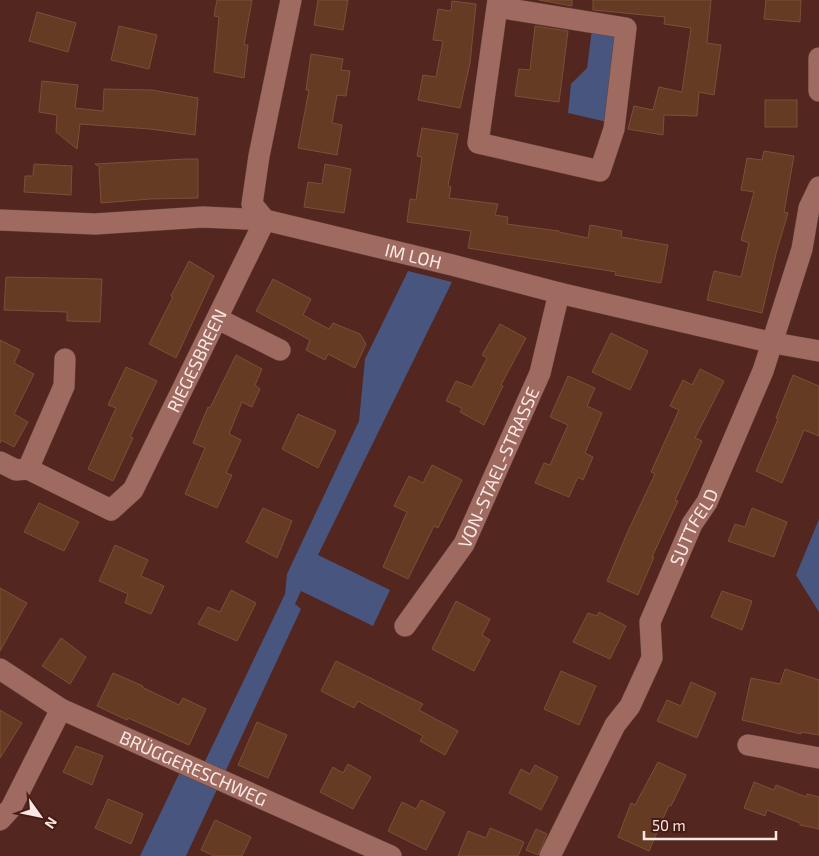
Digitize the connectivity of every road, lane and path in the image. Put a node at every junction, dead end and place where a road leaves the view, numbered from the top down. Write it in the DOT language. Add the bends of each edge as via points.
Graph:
graph roads {
  1 [pos="291,0"];
  2 [pos="497,3"];
  3 [pos="819,58"];
  4 [pos="819,91"];
  5 [pos="819,187"];
  6 [pos="0,220"];
  7 [pos="265,220"];
  8 [pos="559,293"];
  9 [pos="218,319"];
  10 [pos="774,343"];
  11 [pos="280,350"];
  12 [pos="819,351"];
  13 [pos="65,359"];
  14 [pos="0,462"];
  15 [pos="28,469"];
  16 [pos="405,626"];
  17 [pos="0,669"];
  18 [pos="61,709"];
  19 [pos="748,746"];
  20 [pos="819,758"];
  21 [pos="0,820"];
  22 [pos="391,856"];
  23 [pos="550,856"];
  1 -- 7 [label="street" via="252,204"];
  2 -- 2 [label="street" via="626,28 614,129 600,171 478,143"];
  3 -- 4 [label="street"];
  5 -- 10 [label="street, SUTTFELD" via="809,208 802,249"];
  6 -- 7 [label="street, IM LOH" via="95,224 204,217"];
  7 -- 8 [label="street, IM LOH"];
  7 -- 9 [label="street, RIEGESBREEN"];
  8 -- 10 [label="street, IM LOH"];
  8 -- 16 [label="street, VON-STAEL-STRASSE" via="540,373 464,544"];
  9 -- 11 [label="street"];
  9 -- 15 [label="street, RIEGESBREEN" via="133,490 112,510"];
  10 -- 12 [label="street, IM LOH"];
  10 -- 23 [label="street, SUTTFELD" via="707,502 692,524 650,622 652,658"];
  13 -- 15 [label="street" via="64,386"];
  14 -- 15 [label="street" via="16,470"];
  17 -- 18 [label="street, BRÜGGERESCHWEG"];
  18 -- 21 [label="street" via="11,808"];
  18 -- 22 [label="street, BRÜGGERESCHWEG"];
  19 -- 20 [label="street"];
}
